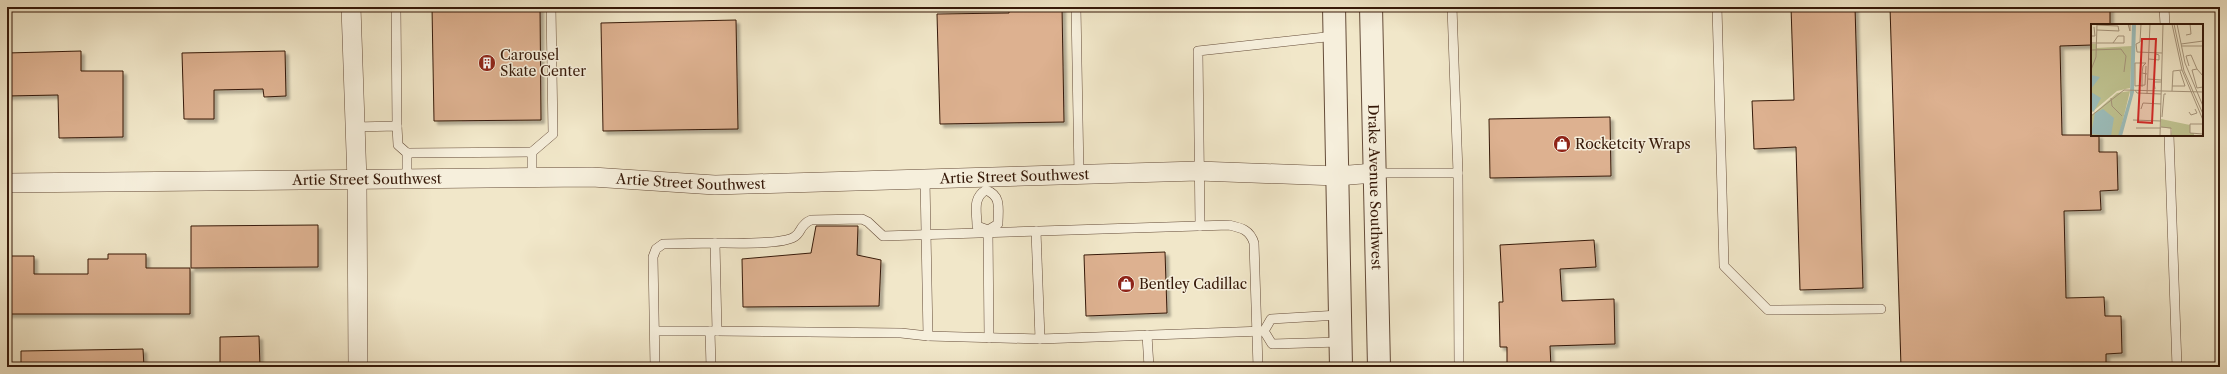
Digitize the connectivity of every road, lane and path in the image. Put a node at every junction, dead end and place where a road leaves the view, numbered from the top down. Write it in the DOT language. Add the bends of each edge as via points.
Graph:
graph roads {
  1 [pos="351,7"];
  2 [pos="396,7"];
  3 [pos="551,7"];
  4 [pos="1076,7"];
  5 [pos="1334,7"];
  6 [pos="1371,7"];
  7 [pos="1452,7"];
  8 [pos="1717,7"];
  9 [pos="2164,7"];
  10 [pos="2165,24"];
  11 [pos="1335,36"];
  12 [pos="397,126"];
  13 [pos="355,127"];
  14 [pos="2169,136"];
  15 [pos="532,152"];
  16 [pos="407,153"];
  17 [pos="1198,171"];
  18 [pos="1374,173"];
  19 [pos="1458,173"];
  20 [pos="1080,175"];
  21 [pos="1337,176"];
  22 [pos="532,178"];
  23 [pos="357,180"];
  24 [pos="407,180"];
  25 [pos="925,180"];
  26 [pos="7,183"];
  27 [pos="986,184"];
  28 [pos="1200,226"];
  29 [pos="988,231"];
  30 [pos="1036,231"];
  31 [pos="926,235"];
  32 [pos="714,243"];
  33 [pos="1881,308"];
  34 [pos="1339,315"];
  35 [pos="655,331"];
  36 [pos="714,331"];
  37 [pos="1260,331"];
  38 [pos="1148,335"];
  39 [pos="928,336"];
  40 [pos="989,338"];
  41 [pos="1040,339"];
  42 [pos="1340,342"];
  43 [pos="358,367"];
  44 [pos="655,367"];
  45 [pos="711,367"];
  46 [pos="1149,367"];
  47 [pos="1258,367"];
  48 [pos="1340,367"];
  49 [pos="1379,367"];
  50 [pos="1459,367"];
  51 [pos="2177,367"];
  1 -- 13 [label="street"];
  2 -- 12 [label="lane"];
  3 -- 15 [label="lane" via="553,134"];
  4 -- 20 [label="lane"];
  5 -- 11 [label="street"];
  6 -- 18 [label="street, Drake Avenue Southwest"];
  7 -- 19 [label="lane"];
  8 -- 33 [label="lane" via="1724,266 1768,310"];
  9 -- 10 [label="lane"];
  11 -- 17 [label="lane" via="1198,51"];
  11 -- 21 [label="street"];
  12 -- 13 [label="lane"];
  12 -- 16 [label="lane" via="398,145"];
  13 -- 23 [label="street"];
  14 -- 51 [label="lane"];
  15 -- 16 [label="lane"];
  15 -- 22 [label="lane"];
  16 -- 24 [label="lane"];
  17 -- 20 [label="street, Artie Street Southwest"];
  17 -- 21 [label="street, Artie Street Southwest"];
  17 -- 28 [label="lane"];
  18 -- 19 [label="lane"];
  18 -- 21 [label="street, Artie Street Southwest"];
  18 -- 49 [label="street, Drake Avenue Southwest"];
  19 -- 50 [label="lane"];
  20 -- 27 [label="street, Artie Street Southwest"];
  21 -- 34 [label="street"];
  22 -- 24 [label="street, Artie Street Southwest"];
  22 -- 25 [label="street, Artie Street Southwest" via="592,177 715,186"];
  23 -- 24 [label="street, Artie Street Southwest"];
  23 -- 26 [label="street, Artie Street Southwest"];
  23 -- 43 [label="street"];
  25 -- 27 [label="street, Artie Street Southwest"];
  25 -- 31 [label="lane"];
  27 -- 29 [label="lane" via="998,198 998,224"];
  27 -- 29 [label="lane" via="976,199 977,226"];
  28 -- 30 [label="lane"];
  28 -- 37 [label="lane" via="1241,227 1252,236"];
  29 -- 30 [label="lane"];
  29 -- 31 [label="lane"];
  29 -- 40 [label="lane"];
  30 -- 41 [label="lane"];
  31 -- 32 [label="lane" via="882,236 862,219 811,220 804,223 797,235 786,240"];
  31 -- 39 [label="lane"];
  32 -- 35 [label="lane" via="663,244 656,249 653,257"];
  32 -- 36 [label="lane"];
  34 -- 37 [label="lane" via="1271,319"];
  34 -- 42 [label="street"];
  35 -- 36 [label="lane"];
  35 -- 44 [label="lane"];
  36 -- 39 [label="lane" via="900,333"];
  36 -- 45 [label="lane"];
  37 -- 38 [label="lane"];
  37 -- 42 [label="lane" via="1272,344"];
  37 -- 47 [label="lane"];
  38 -- 41 [label="lane"];
  38 -- 46 [label="lane"];
  39 -- 40 [label="lane"];
  40 -- 41 [label="lane"];
  42 -- 48 [label="street"];
}
